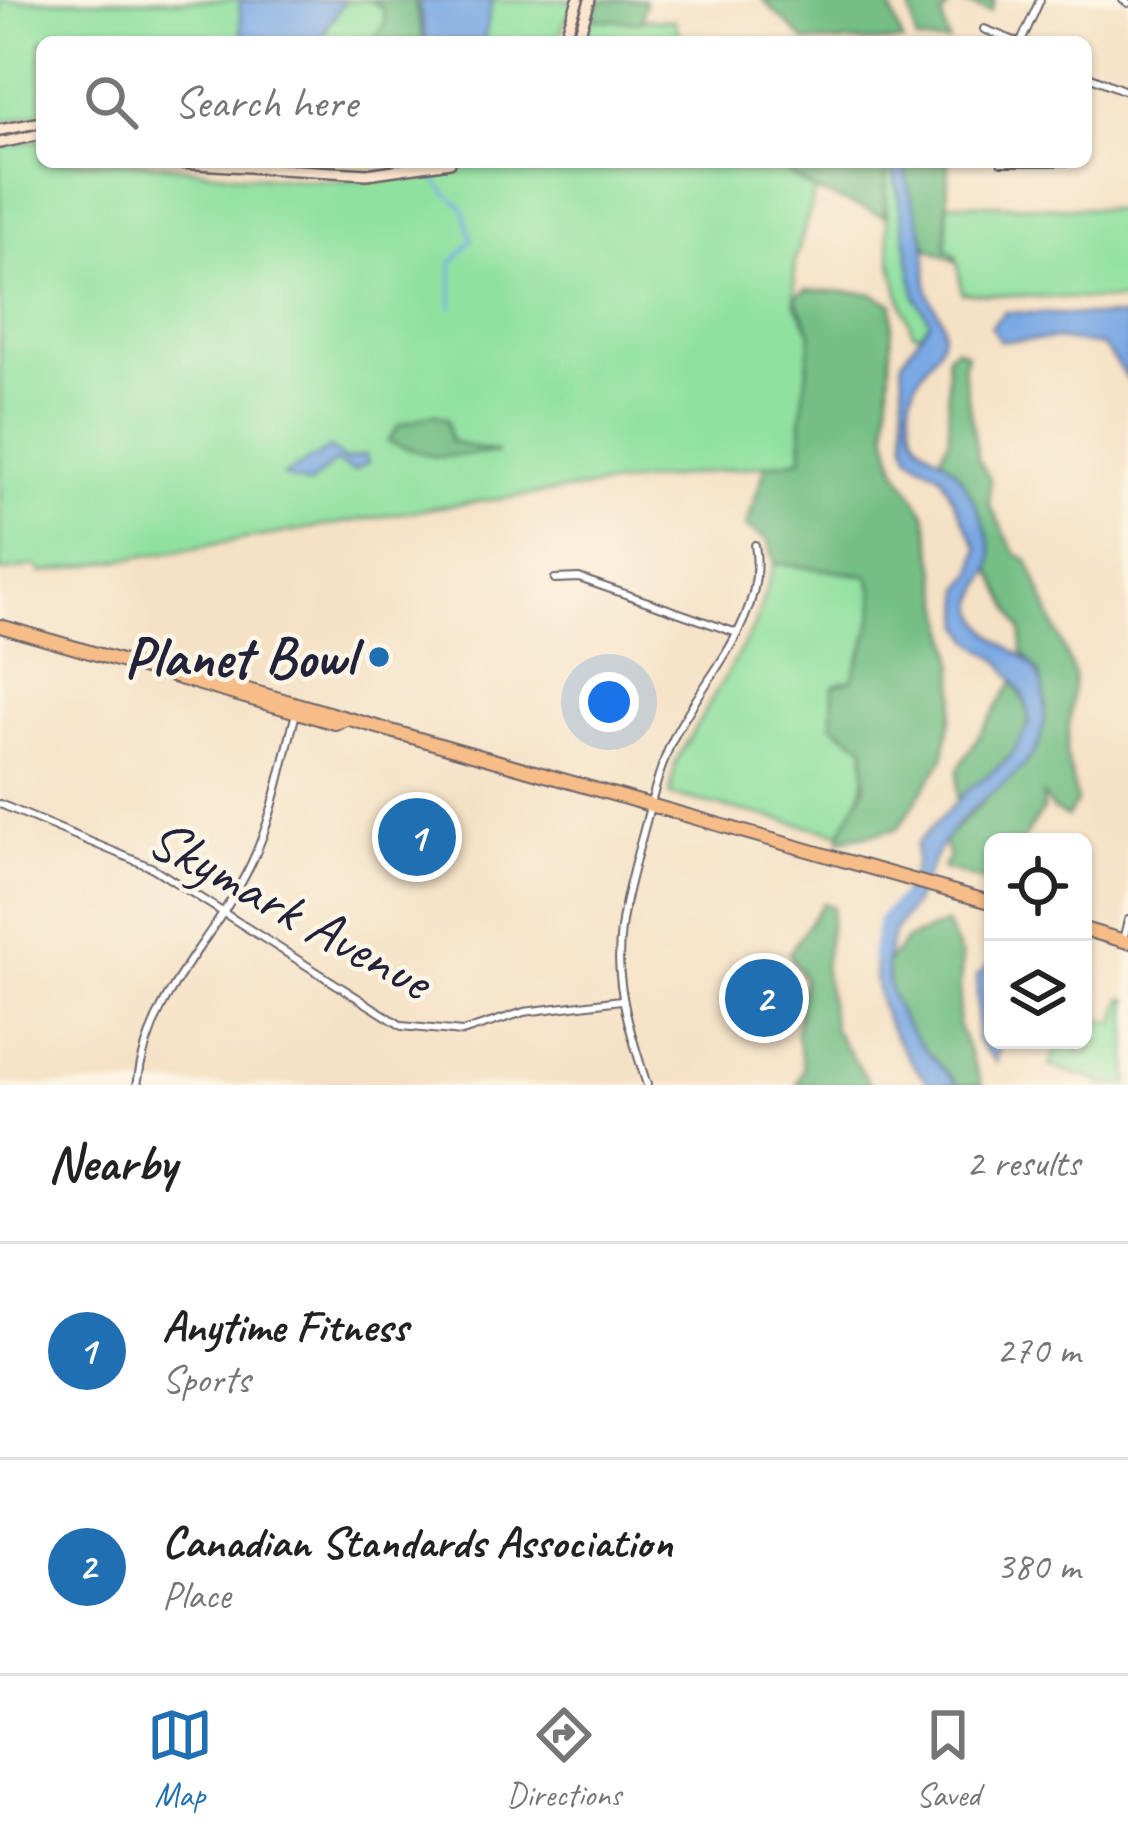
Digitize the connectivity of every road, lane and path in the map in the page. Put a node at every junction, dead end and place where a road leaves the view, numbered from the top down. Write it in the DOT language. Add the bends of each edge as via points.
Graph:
graph roads {
  1 [pos="578,0"];
  2 [pos="590,0"];
  3 [pos="1040,0"];
  4 [pos="984,28"];
  5 [pos="565,36"];
  6 [pos="579,36"];
  7 [pos="1004,36"];
  8 [pos="1022,36"];
  9 [pos="1092,79"];
  10 [pos="1128,92"];
  11 [pos="36,123"];
  12 [pos="0,130"];
  13 [pos="36,135"];
  14 [pos="0,143"];
  15 [pos="264,168"];
  16 [pos="408,168"];
  17 [pos="755,545"];
  18 [pos="555,579"];
  19 [pos="0,626"];
  20 [pos="737,633"];
  21 [pos="298,708"];
  22 [pos="0,804"];
  23 [pos="651,806"];
  24 [pos="984,900"];
  25 [pos="221,911"];
  26 [pos="1128,920"];
  27 [pos="1092,932"];
  28 [pos="1125,942"];
  29 [pos="621,1000"];
  30 [pos="137,1085"];
  31 [pos="646,1085"];
  1 -- 5 [label="street"];
  2 -- 6 [label="street"];
  3 -- 8 [label="street"];
  4 -- 7 [label="street"];
  9 -- 10 [label="street"];
  11 -- 12 [label="street"];
  13 -- 14 [label="street"];
  15 -- 16 [label="street"];
  17 -- 20 [label="street" via="757,575"];
  18 -- 20 [label="street" via="580,578"];
  19 -- 21 [label="main road"];
  20 -- 23 [label="street" via="673,739"];
  21 -- 23 [label="main road"];
  21 -- 25 [label="street" via="253,860"];
  22 -- 25 [label="street, Skymark Avenue" via="153,868"];
  23 -- 24 [label="main road"];
  23 -- 29 [label="street" via="617,933"];
  25 -- 29 [label="street, Skymark Avenue" via="411,1029 462,1032 524,1012"];
  25 -- 30 [label="street" via="159,1005"];
  26 -- 28 [label="street"];
  27 -- 28 [label="main road"];
  29 -- 31 [label="street"];
}
